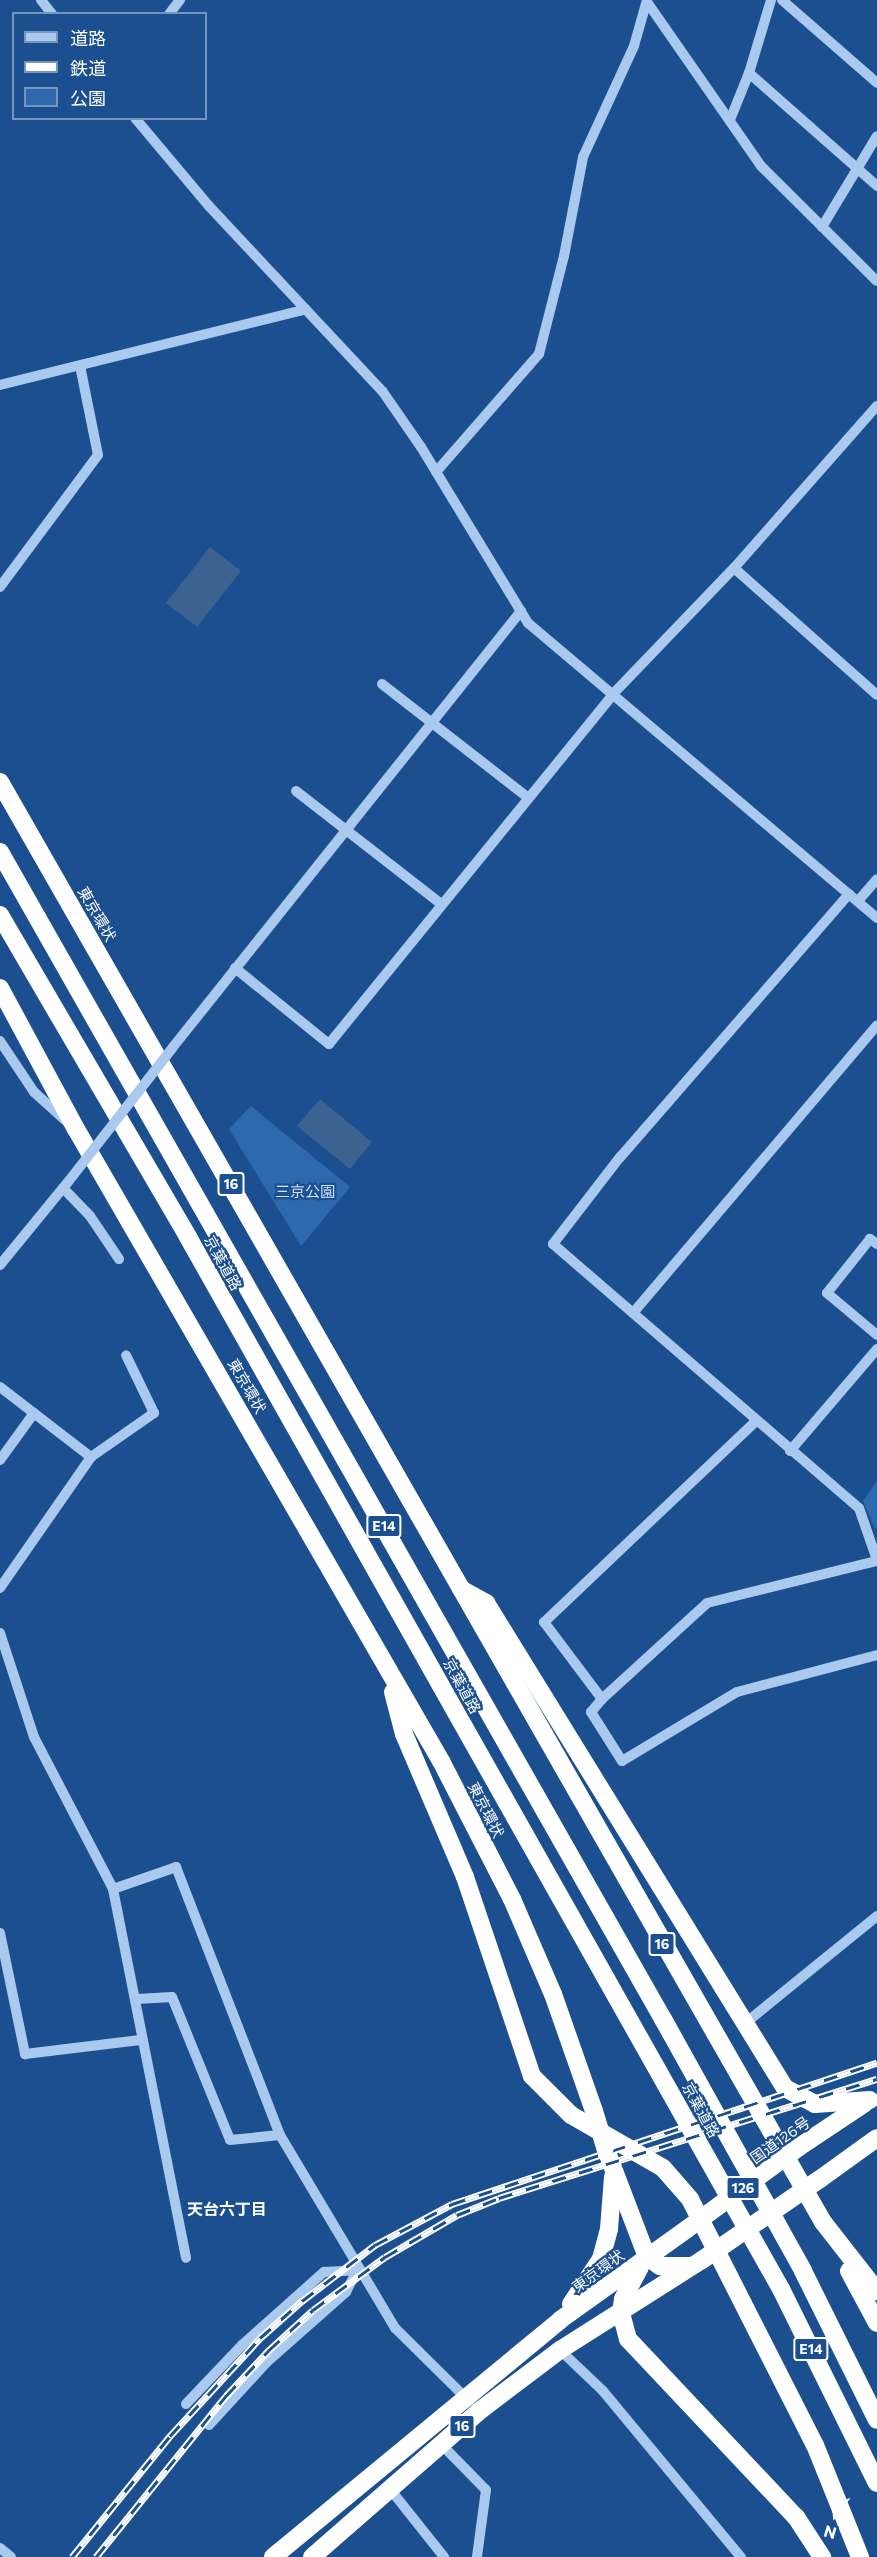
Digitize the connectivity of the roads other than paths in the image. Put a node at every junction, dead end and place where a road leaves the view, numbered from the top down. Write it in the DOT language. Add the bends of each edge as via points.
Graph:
graph roads {
  1 [pos="41,0"];
  2 [pos="180,0"];
  3 [pos="771,0"];
  4 [pos="782,0"];
  5 [pos="647,1"];
  6 [pos="50,12"];
  7 [pos="171,12"];
  8 [pos="749,73"];
  9 [pos="877,83"];
  10 [pos="137,120"];
  11 [pos="730,120"];
  12 [pos="877,136"];
  13 [pos="858,168"];
  14 [pos="877,186"];
  15 [pos="822,227"];
  16 [pos="877,281"];
  17 [pos="306,309"];
  18 [pos="80,366"];
  19 [pos="0,386"];
  20 [pos="877,406"];
  21 [pos="436,471"];
  22 [pos="734,568"];
  23 [pos="0,587"];
  24 [pos="521,611"];
  25 [pos="382,684"];
  26 [pos="613,694"];
  27 [pos="877,695"];
  28 [pos="432,723"];
  29 [pos="0,782"];
  30 [pos="296,791"];
  31 [pos="527,797"];
  32 [pos="346,830"];
  33 [pos="0,852"];
  34 [pos="877,879"];
  35 [pos="853,898"];
  36 [pos="441,904"];
  37 [pos="0,915"];
  38 [pos="877,918"];
  39 [pos="235,968"];
  40 [pos="0,973"];
  41 [pos="0,988"];
  42 [pos="877,1025"];
  43 [pos="0,1041"];
  44 [pos="35,1053"];
  45 [pos="76,1129"];
  46 [pos="65,1185"];
  47 [pos="877,1244"];
  48 [pos="119,1259"];
  49 [pos="0,1265"];
  50 [pos="633,1313"];
  51 [pos="877,1335"];
  52 [pos="877,1349"];
  53 [pos="126,1355"];
  54 [pos="0,1388"];
  55 [pos="34,1413"];
  56 [pos="755,1422"];
  57 [pos="790,1451"];
  58 [pos="91,1456"];
  59 [pos="0,1460"];
  60 [pos="877,1561"];
  61 [pos="0,1588"];
  62 [pos="459,1588"];
  63 [pos="0,1633"];
  64 [pos="877,1655"];
  65 [pos="386,1667"];
  66 [pos="602,1699"];
  67 [pos="112,1889"];
  68 [pos="877,1916"];
  69 [pos="0,1933"];
  70 [pos="2,1959"];
  71 [pos="135,1999"];
  72 [pos="743,2025"];
  73 [pos="140,2040"];
  74 [pos="874,2098"];
  75 [pos="280,2135"];
  76 [pos="877,2138"];
  77 [pos="614,2169"];
  78 [pos="823,2222"];
  79 [pos="186,2258"];
  80 [pos="647,2258"];
  81 [pos="700,2262"];
  82 [pos="357,2270"];
  83 [pos="877,2291"];
  84 [pos="621,2313"];
  85 [pos="560,2320"];
  86 [pos="877,2323"];
  87 [pos="561,2350"];
  88 [pos="465,2396"];
  89 [pos="186,2404"];
  90 [pos="478,2412"];
  91 [pos="877,2420"];
  92 [pos="209,2425"];
  93 [pos="441,2444"];
  94 [pos="877,2483"];
  95 [pos="390,2489"];
  96 [pos="0,2548"];
  97 [pos="11,2557"];
  98 [pos="273,2557"];
  99 [pos="312,2557"];
  100 [pos="444,2557"];
  101 [pos="477,2557"];
  102 [pos="741,2557"];
  103 [pos="822,2557"];
  104 [pos="860,2557"];
  1 -- 6 [label="street"];
  2 -- 7 [label="street"];
  3 -- 8 [label="street"];
  4 -- 9 [label="street"];
  5 -- 11 [label="street"];
  5 -- 21 [label="street" via="634,46 583,157 564,256 539,354"];
  8 -- 11 [label="street"];
  8 -- 13 [label="street"];
  10 -- 17 [label="street" via="208,205"];
  11 -- 15 [label="street" via="761,166"];
  12 -- 13 [label="street"];
  13 -- 14 [label="street"];
  13 -- 15 [label="street"];
  15 -- 16 [label="street"];
  17 -- 18 [label="street"];
  17 -- 21 [label="street" via="383,392"];
  18 -- 19 [label="street"];
  18 -- 23 [label="street" via="98,454"];
  20 -- 22 [label="street"];
  21 -- 24 [label="street"];
  22 -- 26 [label="street"];
  22 -- 27 [label="street"];
  24 -- 26 [label="street" via="528,623"];
  24 -- 28 [label="street"];
  25 -- 28 [label="street"];
  26 -- 31 [label="street"];
  26 -- 35 [label="street"];
  28 -- 31 [label="street"];
  28 -- 32 [label="street"];
  29 -- 62 [label="highway, 東京環状 / 16"];
  30 -- 32 [label="street"];
  31 -- 36 [label="street"];
  32 -- 36 [label="street"];
  32 -- 39 [label="street"];
  33 -- 91 [label="highway, 京葉道路 / E14" via="663,2019 802,2271"];
  34 -- 35 [label="street"];
  35 -- 38 [label="street"];
  35 -- 50 [label="street" via="620,1156 553,1244"];
  36 -- 39 [label="street" via="329,1044"];
  37 -- 94 [label="highway, 京葉道路 / E14" via="188,1237 781,2289"];
  39 -- 46 [label="street, bridge"];
  40 -- 44 [label="highway" via="30,1024"];
  41 -- 44 [label="highway, 東京環状 / 16"];
  42 -- 50 [label="street"];
  43 -- 45 [label="street" via="34,1092"];
  44 -- 45 [label="highway, 東京環状 / 16"];
  45 -- 65 [label="highway, 東京環状 / 16"];
  46 -- 48 [label="street"];
  46 -- 49 [label="street"];
  47 -- 51 [label="street" via="870,1239 827,1293"];
  50 -- 56 [label="street"];
  52 -- 57 [label="street"];
  53 -- 58 [label="street" via="154,1413"];
  54 -- 55 [label="street"];
  55 -- 58 [label="street"];
  55 -- 59 [label="street"];
  56 -- 57 [label="street"];
  56 -- 66 [label="street" via="544,1622"];
  57 -- 60 [label="street" via="859,1508"];
  58 -- 61 [label="street"];
  60 -- 66 [label="street" via="707,1603"];
  62 -- 72 [label="highway" via="486,1604 571,1737"];
  62 -- 78 [label="highway, 東京環状 / 16"];
  63 -- 67 [label="street" via="34,1737"];
  64 -- 66 [label="street" via="737,1692 622,1761 591,1712"];
  65 -- 77 [label="highway, 東京環状 / 16, bridge" via="441,1761 512,1899 553,1994"];
  65 -- 104 [label="highway" via="405,1734 465,1877 532,2076 571,2115 663,2168 690,2199 815,2445"];
  67 -- 71 [label="street"];
  67 -- 75 [label="street" via="176,1867"];
  68 -- 72 [label="street"];
  69 -- 70 [label="street"];
  70 -- 73 [label="street" via="26,2054"];
  71 -- 73 [label="street"];
  71 -- 75 [label="street" via="172,1997 230,2140"];
  72 -- 74 [label="highway" via="784,2088 800,2097 815,2104"];
  73 -- 79 [label="street"];
  74 -- 80 [label="highway, 国道126号 / 126, bridge" via="799,2147"];
  75 -- 82 [label="street"];
  76 -- 81 [label="highway, 16, bridge"];
  77 -- 80 [label="highway, 東京環状 / 16"];
  77 -- 85 [label="highway, 16" via="610,2220 601,2259"];
  78 -- 83 [label="highway, 東京環状 / 16"];
  78 -- 86 [label="highway"];
  80 -- 81 [label="highway" via="653,2264 673,2268"];
  80 -- 84 [label="highway" via="628,2283"];
  80 -- 85 [label="highway, 東京環状 / 16"];
  81 -- 84 [label="highway, 16"];
  82 -- 88 [label="street" via="395,2328"];
  82 -- 89 [label="street" via="324,2272 242,2345"];
  82 -- 92 [label="street" via="346,2292 275,2354"];
  84 -- 87 [label="highway, 16"];
  84 -- 103 [label="highway" via="628,2339 796,2517"];
  85 -- 88 [label="highway, 東京環状 / 16"];
  87 -- 90 [label="highway, 16"];
  87 -- 102 [label="street" via="603,2391"];
  88 -- 90 [label="street"];
  88 -- 98 [label="highway, 東京環状 / 16"];
  90 -- 93 [label="highway, 16"];
  93 -- 95 [label="highway, 16"];
  93 -- 101 [label="street" via="486,2490"];
  95 -- 99 [label="highway, 16"];
  95 -- 100 [label="street"];
  96 -- 97 [label="street"];
}
